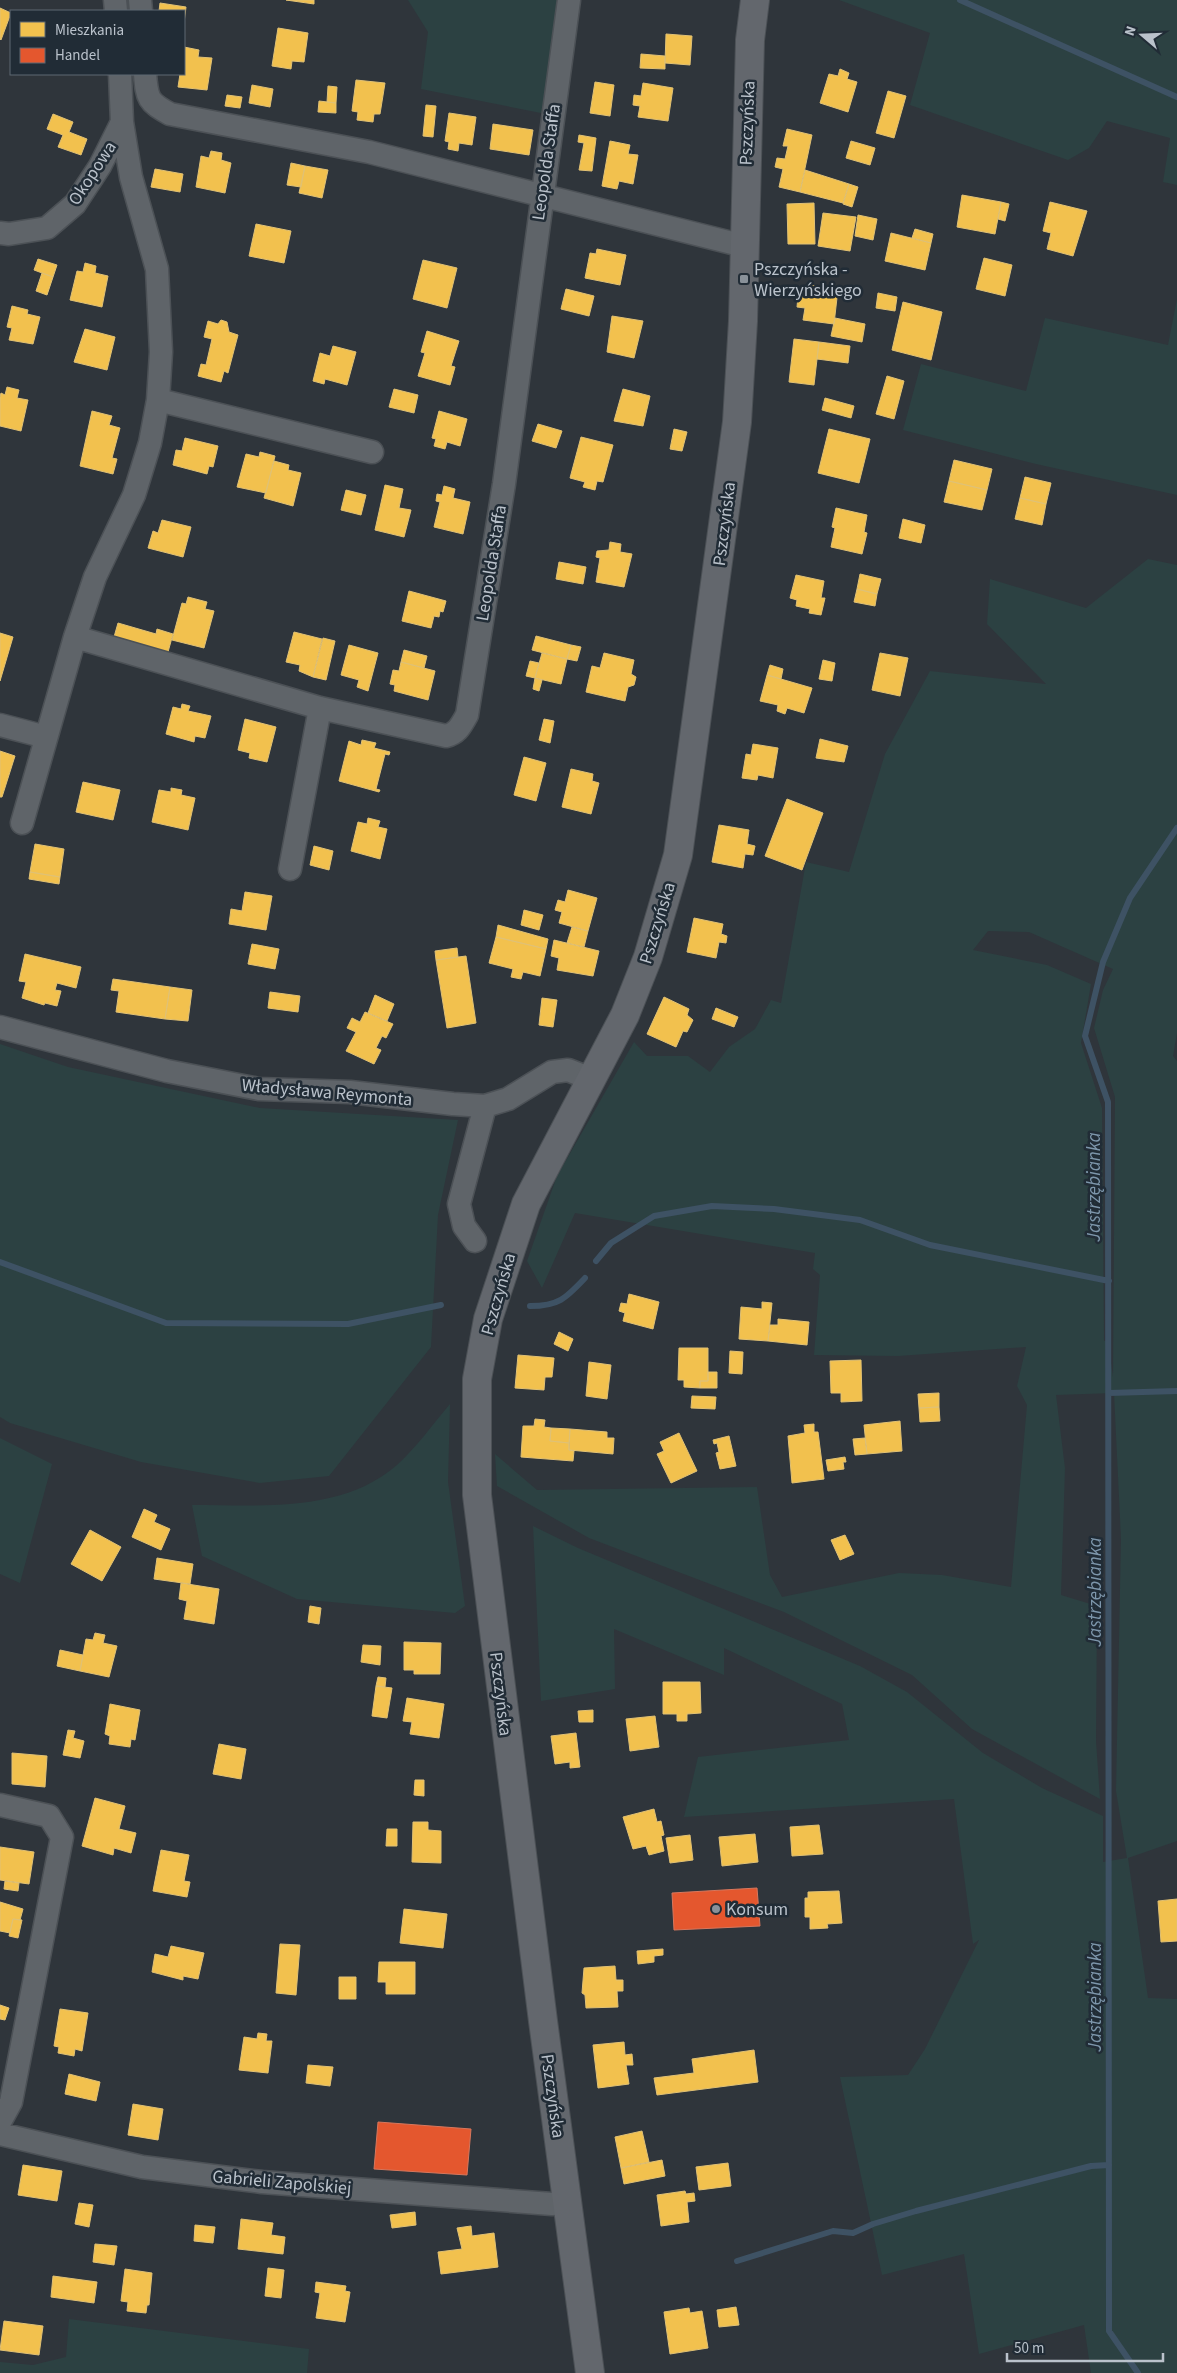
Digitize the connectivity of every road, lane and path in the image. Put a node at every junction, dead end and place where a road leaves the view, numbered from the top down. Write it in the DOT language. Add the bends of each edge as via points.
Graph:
graph roads {
  1 [pos="569,0"];
  2 [pos="755,0"];
  3 [pos="120,75"];
  4 [pos="145,75"];
  5 [pos="122,122"];
  6 [pos="541,194"];
  7 [pos="0,233"];
  8 [pos="744,246"];
  9 [pos="158,400"];
  10 [pos="372,452"];
  11 [pos="75,638"];
  12 [pos="320,708"];
  13 [pos="0,725"];
  14 [pos="46,737"];
  15 [pos="22,823"];
  16 [pos="290,869"];
  17 [pos="0,1028"];
  18 [pos="591,1079"];
  19 [pos="485,1106"];
  20 [pos="476,1241"];
  21 [pos="0,1805"];
  22 [pos="6,2100"];
  23 [pos="0,2122"];
  24 [pos="0,2134"];
  25 [pos="567,2203"];
  26 [pos="590,2373"];
  1 -- 6 [label="street, Leopolda Staffa"];
  2 -- 8 [label="street, Pszczyńska" via="750,40"];
  3 -- 5 [label="street"];
  4 -- 6 [label="street" via="152,104 170,114 369,152"];
  5 -- 7 [label="street, Okopowa" via="100,166 75,204 47,228"];
  5 -- 9 [label="street" via="134,193 157,269 161,352"];
  6 -- 8 [label="street"];
  6 -- 12 [label="street, Leopolda Staffa" via="504,484 467,715 454,733 446,736"];
  8 -- 18 [label="street, Pszczyńska" via="737,422 678,855 648,957 625,1015"];
  9 -- 10 [label="street"];
  9 -- 11 [label="street" via="150,443 134,495 95,577"];
  11 -- 12 [label="street, Leopolda Staffa"];
  11 -- 14 [label="street"];
  12 -- 16 [label="street"];
  13 -- 14 [label="street"];
  14 -- 15 [label="street"];
  17 -- 19 [label="street, Władysława Reymonta" via="168,1071 259,1090 350,1092"];
  18 -- 19 [label="street, Władysława Reymonta" via="568,1070 552,1072 508,1099"];
  18 -- 25 [label="street, Pszczyńska" via="526,1204 488,1319 477,1379 476,1496"];
  19 -- 20 [label="street" via="459,1204 464,1226"];
  21 -- 22 [label="street" via="49,1816 62,1837"];
  22 -- 23 [label="street"];
  24 -- 25 [label="street, Gabrieli Zapolskiej" via="142,2167 262,2182"];
  25 -- 26 [label="street, Pszczyńska"];
}
